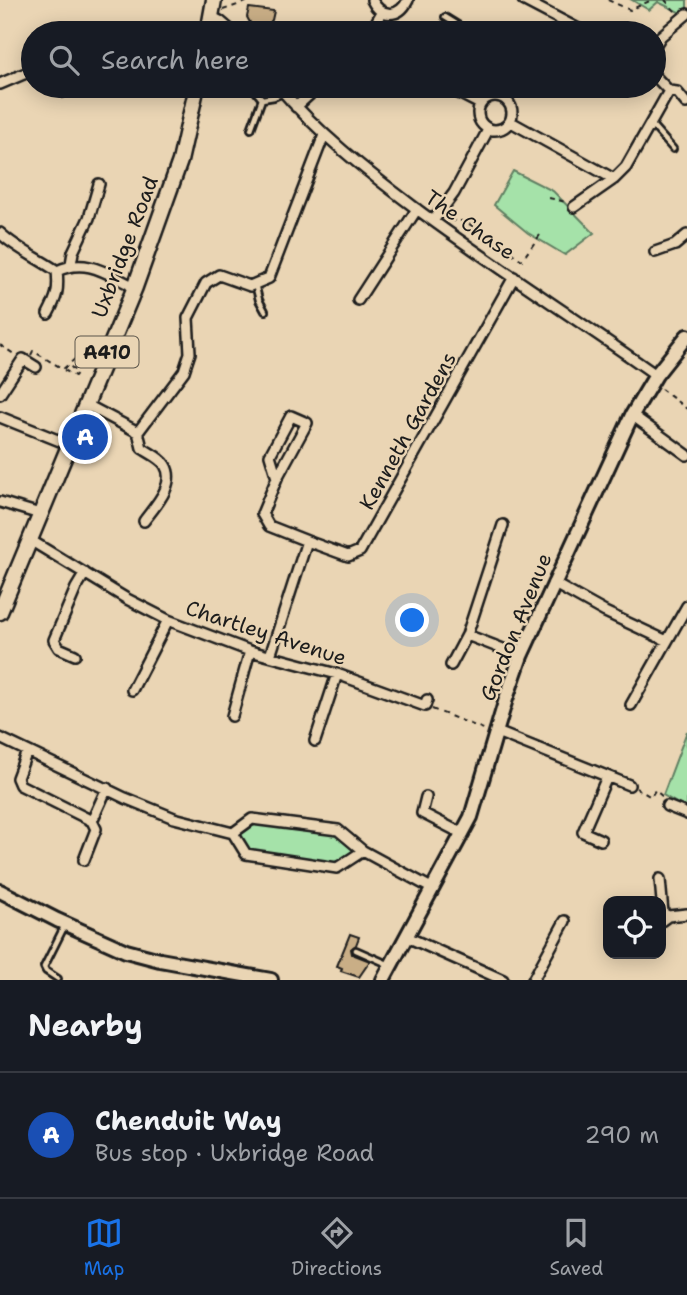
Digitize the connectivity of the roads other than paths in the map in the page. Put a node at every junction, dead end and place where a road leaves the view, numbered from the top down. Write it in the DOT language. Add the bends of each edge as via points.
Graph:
graph roads {
  1 [pos="214,0"];
  2 [pos="372,0"];
  3 [pos="408,0"];
  4 [pos="523,0"];
  5 [pos="382,12"];
  6 [pos="684,16"];
  7 [pos="445,17"];
  8 [pos="212,18"];
  9 [pos="211,21"];
  10 [pos="220,21"];
  11 [pos="377,21"];
  12 [pos="452,21"];
  13 [pos="563,21"];
  14 [pos="666,32"];
  15 [pos="21,75"];
  16 [pos="0,84"];
  17 [pos="666,89"];
  18 [pos="669,92"];
  19 [pos="666,97"];
  20 [pos="194,98"];
  21 [pos="268,98"];
  22 [pos="288,98"];
  23 [pos="306,98"];
  24 [pos="468,98"];
  25 [pos="488,98"];
  26 [pos="504,98"];
  27 [pos="666,98"];
  28 [pos="262,99"];
  29 [pos="686,103"];
  30 [pos="480,104"];
  31 [pos="296,107"];
  32 [pos="511,122"];
  33 [pos="651,124"];
  34 [pos="251,129"];
  35 [pos="488,130"];
  36 [pos="324,135"];
  37 [pos="673,149"];
  38 [pos="614,179"];
  39 [pos="99,184"];
  40 [pos="576,206"];
  41 [pos="417,209"];
  42 [pos="433,222"];
  43 [pos="0,233"];
  44 [pos="687,235"];
  45 [pos="655,251"];
  46 [pos="71,264"];
  47 [pos="57,271"];
  48 [pos="514,277"];
  49 [pos="255,283"];
  50 [pos="135,287"];
  51 [pos="358,300"];
  52 [pos="265,311"];
  53 [pos="48,314"];
  54 [pos="687,335"];
  55 [pos="36,368"];
  56 [pos="654,379"];
  57 [pos="0,394"];
  58 [pos="85,404"];
  59 [pos="632,415"];
  60 [pos="0,417"];
  61 [pos="138,432"];
  62 [pos="70,444"];
  63 [pos="687,455"];
  64 [pos="277,478"];
  65 [pos="0,502"];
  66 [pos="40,514"];
  67 [pos="144,521"];
  68 [pos="503,525"];
  69 [pos="30,540"];
  70 [pos="307,541"];
  71 [pos="85,573"];
  72 [pos="554,583"];
  73 [pos="5,589"];
  74 [pos="687,606"];
  75 [pos="0,612"];
  76 [pos="168,620"];
  77 [pos="467,635"];
  78 [pos="667,641"];
  79 [pos="250,650"];
  80 [pos="75,655"];
  81 [pos="270,656"];
  82 [pos="521,656"];
  83 [pos="452,665"];
  84 [pos="337,674"];
  85 [pos="132,690"];
  86 [pos="426,703"];
  87 [pos="631,705"];
  88 [pos="232,716"];
  89 [pos="495,734"];
  90 [pos="0,738"];
  91 [pos="314,741"];
  92 [pos="27,751"];
  93 [pos="607,777"];
  94 [pos="629,785"];
  95 [pos="107,788"];
  96 [pos="426,797"];
  97 [pos="667,806"];
  98 [pos="687,814"];
  99 [pos="92,821"];
  100 [pos="233,833"];
  101 [pos="463,834"];
  102 [pos="601,840"];
  103 [pos="363,851"];
  104 [pos="83,860"];
  105 [pos="660,879"];
  106 [pos="433,888"];
  107 [pos="0,891"];
  108 [pos="662,896"];
  109 [pos="687,914"];
  110 [pos="666,919"];
  111 [pos="565,921"];
  112 [pos="66,924"];
  113 [pos="407,937"];
  114 [pos="356,950"];
  115 [pos="391,965"];
  116 [pos="229,976"];
  117 [pos="58,979"];
  118 [pos="271,980"];
  119 [pos="383,980"];
  120 [pos="503,980"];
  121 [pos="533,980"];
  1 -- 8 [label="main road"];
  2 -- 5 [label="street"];
  3 -- 5 [label="street" via="397,12"];
  4 -- 13 [label="street"];
  5 -- 11 [label="street"];
  6 -- 14 [label="street"];
  7 -- 12 [label="lane"];
  8 -- 9 [label="main road"];
  8 -- 10 [label="street"];
  15 -- 16 [label="street"];
  17 -- 18 [label="street"];
  18 -- 19 [label="street"];
  18 -- 29 [label="street" via="677,92"];
  20 -- 50 [label="main road, Uxbridge Road / A410" via="180,161"];
  21 -- 28 [label="lane"];
  22 -- 31 [label="street, The Chase"];
  23 -- 31 [label="street"];
  24 -- 30 [label="street"];
  25 -- 30 [label="street"];
  26 -- 32 [label="street" via="513,111"];
  27 -- 33 [label="street"];
  28 -- 34 [label="lane"];
  30 -- 35 [label="street" via="479,120"];
  31 -- 36 [label="street, The Chase"];
  32 -- 35 [label="street" via="502,130"];
  32 -- 38 [label="street"];
  33 -- 37 [label="lane"];
  33 -- 38 [label="street"];
  35 -- 42 [label="street"];
  36 -- 41 [label="street, The Chase"];
  36 -- 49 [label="street" via="269,278"];
  38 -- 40 [label="street"];
  39 -- 46 [label="street"];
  41 -- 42 [label="street, The Chase"];
  41 -- 51 [label="street"];
  42 -- 48 [label="street, The Chase"];
  43 -- 47 [label="street"];
  44 -- 45 [label="street" via="675,245"];
  46 -- 47 [label="street"];
  46 -- 50 [label="street" via="92,267"];
  47 -- 53 [label="street" via="57,298"];
  48 -- 56 [label="street, The Chase"];
  48 -- 70 [label="street, Kenneth Gardens" via="360,551 348,556"];
  49 -- 52 [label="lane"];
  49 -- 61 [label="street" via="250,286 219,275 206,283 188,318 190,353 184,371"];
  50 -- 58 [label="main road, Uxbridge Road / A410"];
  54 -- 56 [label="street, Gordon Avenue"];
  55 -- 57 [label="street" via="24,360"];
  56 -- 59 [label="street, Gordon Avenue"];
  58 -- 61 [label="street"];
  58 -- 62 [label="main road, Uxbridge Road / A410"];
  59 -- 63 [label="street"];
  59 -- 72 [label="street, Gordon Avenue"];
  60 -- 62 [label="street"];
  61 -- 67 [label="street" via="142,448 165,464 170,478"];
  62 -- 66 [label="main road, Uxbridge Road / A410"];
  64 -- 64 [label="street" via="307,423 291,416 270,455"];
  64 -- 70 [label="street, Kenneth Gardens" via="262,514 269,526"];
  65 -- 66 [label="street"];
  66 -- 69 [label="main road, Uxbridge Road / A410"];
  68 -- 77 [label="street"];
  69 -- 71 [label="street, Chartley Avenue"];
  69 -- 73 [label="main road, Uxbridge Road / A410"];
  70 -- 81 [label="street"];
  71 -- 76 [label="street, Chartley Avenue"];
  71 -- 80 [label="street" via="54,640 59,648"];
  72 -- 78 [label="street"];
  72 -- 82 [label="street, Gordon Avenue"];
  73 -- 75 [label="main road, Uxbridge Road / A410"];
  74 -- 78 [label="street"];
  76 -- 79 [label="street, Chartley Avenue"];
  76 -- 85 [label="street"];
  77 -- 82 [label="street"];
  77 -- 83 [label="street"];
  78 -- 87 [label="street"];
  79 -- 81 [label="street, Chartley Avenue"];
  79 -- 88 [label="street"];
  81 -- 84 [label="street, Chartley Avenue"];
  82 -- 89 [label="street, Gordon Avenue"];
  84 -- 86 [label="street, Chartley Avenue"];
  84 -- 91 [label="street"];
  89 -- 93 [label="street"];
  89 -- 101 [label="street, Gordon Avenue"];
  90 -- 92 [label="street"];
  92 -- 95 [label="street"];
  92 -- 99 [label="street" via="17,778 20,785"];
  93 -- 94 [label="street"];
  93 -- 102 [label="street" via="583,832"];
  95 -- 99 [label="street"];
  95 -- 100 [label="street" via="174,817"];
  96 -- 101 [label="street" via="422,814"];
  97 -- 98 [label="street"];
  99 -- 104 [label="street" via="96,829"];
  100 -- 103 [label="street" via="252,819 338,830"];
  100 -- 103 [label="street" via="246,853 337,868"];
  101 -- 106 [label="street, Gordon Avenue"];
  103 -- 106 [label="street"];
  105 -- 108 [label="street"];
  106 -- 113 [label="street, Gordon Avenue"];
  107 -- 112 [label="street"];
  109 -- 110 [label="street"];
  111 -- 121 [label="street"];
  112 -- 116 [label="street" via="126,951"];
  112 -- 117 [label="lane" via="44,967"];
  113 -- 115 [label="street, Gordon Avenue"];
  113 -- 120 [label="street"];
  114 -- 115 [label="lane"];
  115 -- 119 [label="street, Gordon Avenue"];
  116 -- 118 [label="street"];
}
